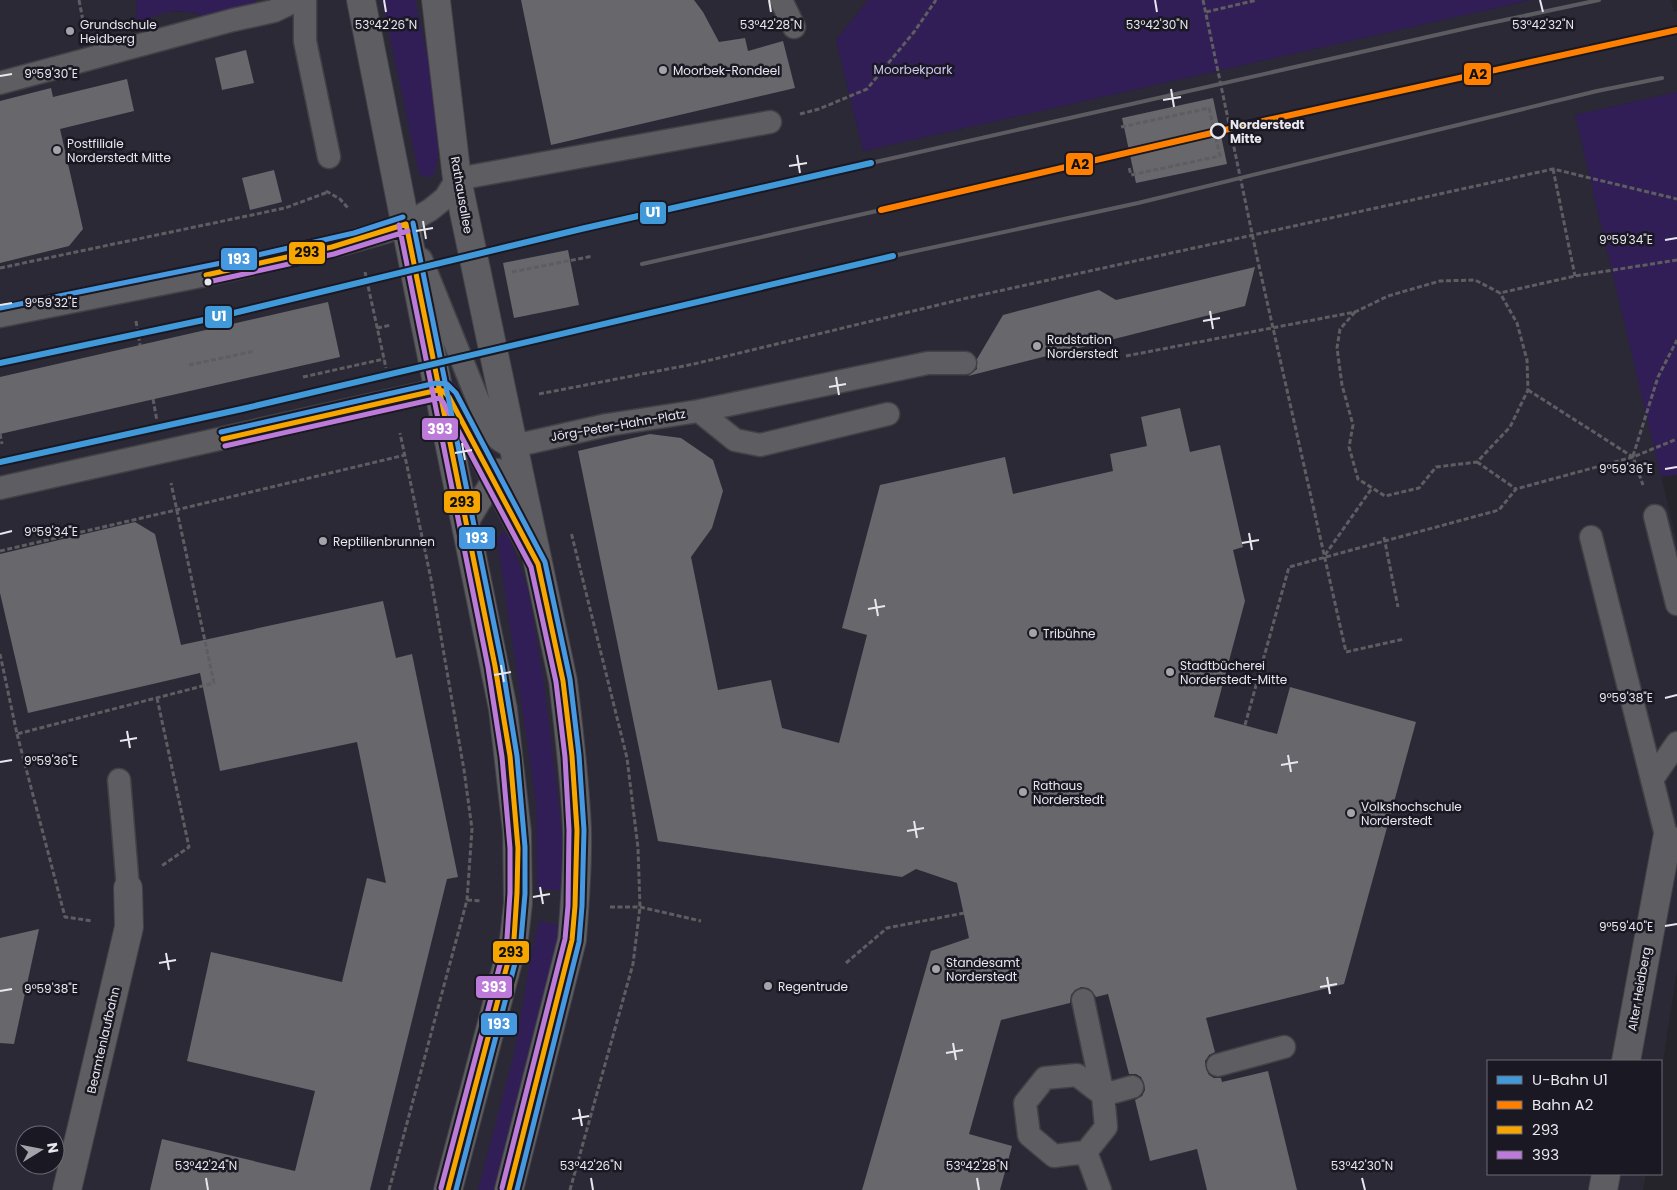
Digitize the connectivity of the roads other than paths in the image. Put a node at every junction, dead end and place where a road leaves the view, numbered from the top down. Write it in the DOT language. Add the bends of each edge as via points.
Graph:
graph roads {
  1 [pos="297,0"];
  2 [pos="305,0"];
  3 [pos="361,0"];
  4 [pos="436,0"];
  5 [pos="781,0"];
  6 [pos="794,27"];
  7 [pos="0,83"];
  8 [pos="770,122"];
  9 [pos="328,157"];
  10 [pos="457,179"];
  11 [pos="406,224"];
  12 [pos="0,316"];
  13 [pos="965,363"];
  14 [pos="438,390"];
  15 [pos="700,411"];
  16 [pos="888,414"];
  17 [pos="514,446"];
  18 [pos="493,480"];
  19 [pos="0,488"];
  20 [pos="1655,516"];
  21 [pos="466,524"];
  22 [pos="1591,537"];
  23 [pos="538,564"];
  24 [pos="1677,604"];
  25 [pos="1677,743"];
  26 [pos="1653,778"];
  27 [pos="119,780"];
  28 [pos="1672,841"];
  29 [pos="128,888"];
  30 [pos="1083,1000"];
  31 [pos="1284,1047"];
  32 [pos="1626,1060"];
  33 [pos="1218,1065"];
  34 [pos="1132,1087"];
  35 [pos="1103,1095"];
  36 [pos="1086,1152"];
  37 [pos="1606,1175"];
  38 [pos="67,1190"];
  39 [pos="448,1190"];
  40 [pos="510,1190"];
  41 [pos="1100,1190"];
  42 [pos="1604,1190"];
  1 -- 7 [label="lane" via="274,11"];
  2 -- 9 [label="lane" via="305,41"];
  3 -- 11 [label="main road"];
  4 -- 10 [label="main road, Rathausallee"];
  5 -- 6 [label="lane"];
  8 -- 10 [label="lane"];
  10 -- 11 [label="lane" via="445,198"];
  10 -- 17 [label="main road, Rathausallee"];
  11 -- 12 [label="lane" via="357,240 206,275"];
  11 -- 14 [label="main road"];
  11 -- 17 [label="lane" via="488,425 496,438"];
  13 -- 15 [label="lane" via="928,363"];
  14 -- 18 [label="lane" via="449,397"];
  14 -- 19 [label="lane"];
  14 -- 21 [label="main road"];
  15 -- 16 [label="lane, Jörg-Peter-Hahn-Platz" via="735,440 760,445"];
  15 -- 17 [label="lane, Jörg-Peter-Hahn-Platz" via="607,425"];
  17 -- 18 [label="lane"];
  17 -- 23 [label="main road, Rathausallee"];
  18 -- 21 [label="lane"];
  18 -- 23 [label="lane"];
  20 -- 24 [label="lane"];
  21 -- 39 [label="main road" via="503,709 517,832 518,903 514,939"];
  22 -- 26 [label="lane"];
  23 -- 40 [label="main road, Rathausallee" via="563,682 572,756 577,830 575,906 572,940"];
  25 -- 26 [label="lane"];
  26 -- 28 [label="lane"];
  27 -- 29 [label="lane"];
  28 -- 32 [label="main road, Alter Heidberg"];
  29 -- 38 [label="main road, Beamtenlaufbahn" via="129,927"];
  30 -- 35 [label="lane"];
  31 -- 33 [label="lane"];
  34 -- 35 [label="lane"];
  35 -- 36 [label="lane" via="1106,1127"];
  35 -- 36 [label="lane" via="1078,1074 1046,1078 1025,1103 1028,1136 1054,1156"];
  36 -- 41 [label="lane"];
  37 -- 42 [label="main road"];
}
